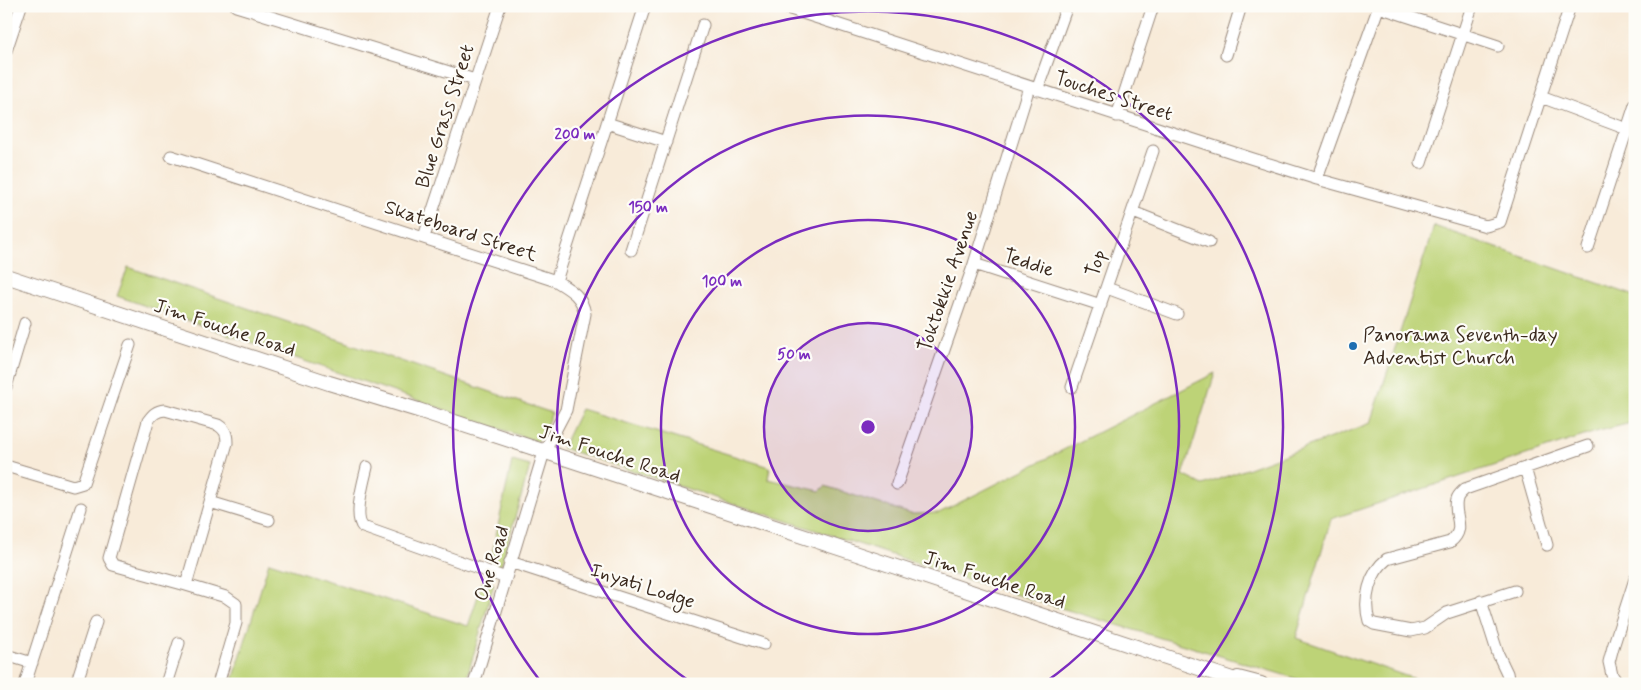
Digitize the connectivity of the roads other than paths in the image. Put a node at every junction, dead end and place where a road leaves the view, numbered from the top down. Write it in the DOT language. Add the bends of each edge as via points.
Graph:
graph roads {
  1 [pos="21,6"];
  2 [pos="236,6"];
  3 [pos="500,6"];
  4 [pos="645,6"];
  5 [pos="781,6"];
  6 [pos="1067,6"];
  7 [pos="1153,6"];
  8 [pos="1241,6"];
  9 [pos="1472,6"];
  10 [pos="1570,6"];
  11 [pos="1379,7"];
  12 [pos="703,26"];
  13 [pos="1463,35"];
  14 [pos="1498,46"];
  15 [pos="6,51"];
  16 [pos="1226,56"];
  17 [pos="475,80"];
  18 [pos="1033,89"];
  19 [pos="1541,97"];
  20 [pos="1635,105"];
  21 [pos="1117,116"];
  22 [pos="607,123"];
  23 [pos="1631,130"];
  24 [pos="666,142"];
  25 [pos="1152,151"];
  26 [pos="171,156"];
  27 [pos="1421,163"];
  28 [pos="1317,179"];
  29 [pos="1132,212"];
  30 [pos="424,237"];
  31 [pos="1209,242"];
  32 [pos="1588,248"];
  33 [pos="631,250"];
  34 [pos="974,264"];
  35 [pos="6,276"];
  36 [pos="556,281"];
  37 [pos="1107,288"];
  38 [pos="1101,305"];
  39 [pos="1177,314"];
  40 [pos="25,323"];
  41 [pos="130,345"];
  42 [pos="6,386"];
  43 [pos="1072,387"];
  44 [pos="1588,446"];
  45 [pos="544,452"];
  46 [pos="6,466"];
  47 [pos="367,467"];
  48 [pos="1525,468"];
  49 [pos="897,484"];
  50 [pos="210,502"];
  51 [pos="81,508"];
  52 [pos="269,520"];
  53 [pos="1547,545"];
  54 [pos="510,562"];
  55 [pos="506,578"];
  56 [pos="1635,579"];
  57 [pos="186,584"];
  58 [pos="1515,591"];
  59 [pos="1481,601"];
  60 [pos="96,622"];
  61 [pos="178,643"];
  62 [pos="764,644"];
  63 [pos="6,655"];
  64 [pos="32,663"];
  65 [pos="1201,668"];
  66 [pos="25,684"];
  67 [pos="76,684"];
  68 [pos="166,684"];
  69 [pos="218,684"];
  70 [pos="474,684"];
  71 [pos="1247,684"];
  72 [pos="1261,684"];
  73 [pos="1509,684"];
  74 [pos="1618,684"];
  1 -- 15 [label="street"];
  2 -- 17 [label="street"];
  3 -- 17 [label="street, Blue Grass Street"];
  4 -- 22 [label="street"];
  5 -- 18 [label="street, Touches Street"];
  6 -- 18 [label="street, Toktokkie Avenue"];
  7 -- 21 [label="street"];
  8 -- 16 [label="street"];
  9 -- 13 [label="street"];
  10 -- 19 [label="street"];
  11 -- 13 [label="street"];
  11 -- 28 [label="street"];
  12 -- 24 [label="street"];
  13 -- 14 [label="street"];
  13 -- 27 [label="street"];
  17 -- 30 [label="street, Blue Grass Street"];
  18 -- 21 [label="street, Touches Street"];
  18 -- 34 [label="street, Toktokkie Avenue"];
  19 -- 23 [label="street"];
  19 -- 28 [label="street, Touches Street" via="1500,222 1486,226"];
  20 -- 23 [label="street"];
  21 -- 28 [label="street, Touches Street"];
  22 -- 24 [label="street"];
  22 -- 36 [label="street"];
  23 -- 32 [label="street"];
  24 -- 33 [label="street"];
  25 -- 29 [label="street, Top"];
  26 -- 30 [label="street, Skateboard Street"];
  29 -- 31 [label="street"];
  29 -- 37 [label="street, Top"];
  30 -- 36 [label="street, Skateboard Street"];
  34 -- 38 [label="street, Teddie"];
  34 -- 49 [label="street, Toktokkie Avenue"];
  35 -- 45 [label="street, Jim Fouche Road"];
  36 -- 45 [label="street, Skateboard Street" via="578,296 585,314 566,410"];
  37 -- 38 [label="street, Top"];
  37 -- 39 [label="street"];
  38 -- 43 [label="street, Top"];
  40 -- 42 [label="street"];
  41 -- 46 [label="street" via="83,483 73,486"];
  44 -- 48 [label="street"];
  45 -- 54 [label="street, One Road"];
  45 -- 65 [label="street, Jim Fouche Road"];
  47 -- 55 [label="street" via="359,517 364,527"];
  48 -- 53 [label="street"];
  48 -- 59 [label="street" via="1465,489 1457,497 1459,529 1456,537 1450,542 1381,564 1365,602 1369,621 1411,631 1425,628 1447,613"];
  50 -- 52 [label="street"];
  50 -- 57 [label="street"];
  50 -- 57 [label="street" via="227,443 224,430 165,410 154,413 148,421 109,558 113,565"];
  51 -- 64 [label="street"];
  54 -- 55 [label="street, One Road"];
  54 -- 62 [label="street, Inyati Lodge"];
  55 -- 70 [label="street, One Road"];
  56 -- 74 [label="street" via="1609,662"];
  57 -- 69 [label="street" via="226,597 237,607 236,623"];
  58 -- 59 [label="street"];
  59 -- 73 [label="street"];
  60 -- 67 [label="street"];
  61 -- 68 [label="street"];
  63 -- 64 [label="street"];
  64 -- 66 [label="street"];
  65 -- 71 [label="street, Jim Fouche Road"];
  65 -- 72 [label="street, Jim Fouche Road"];
}
